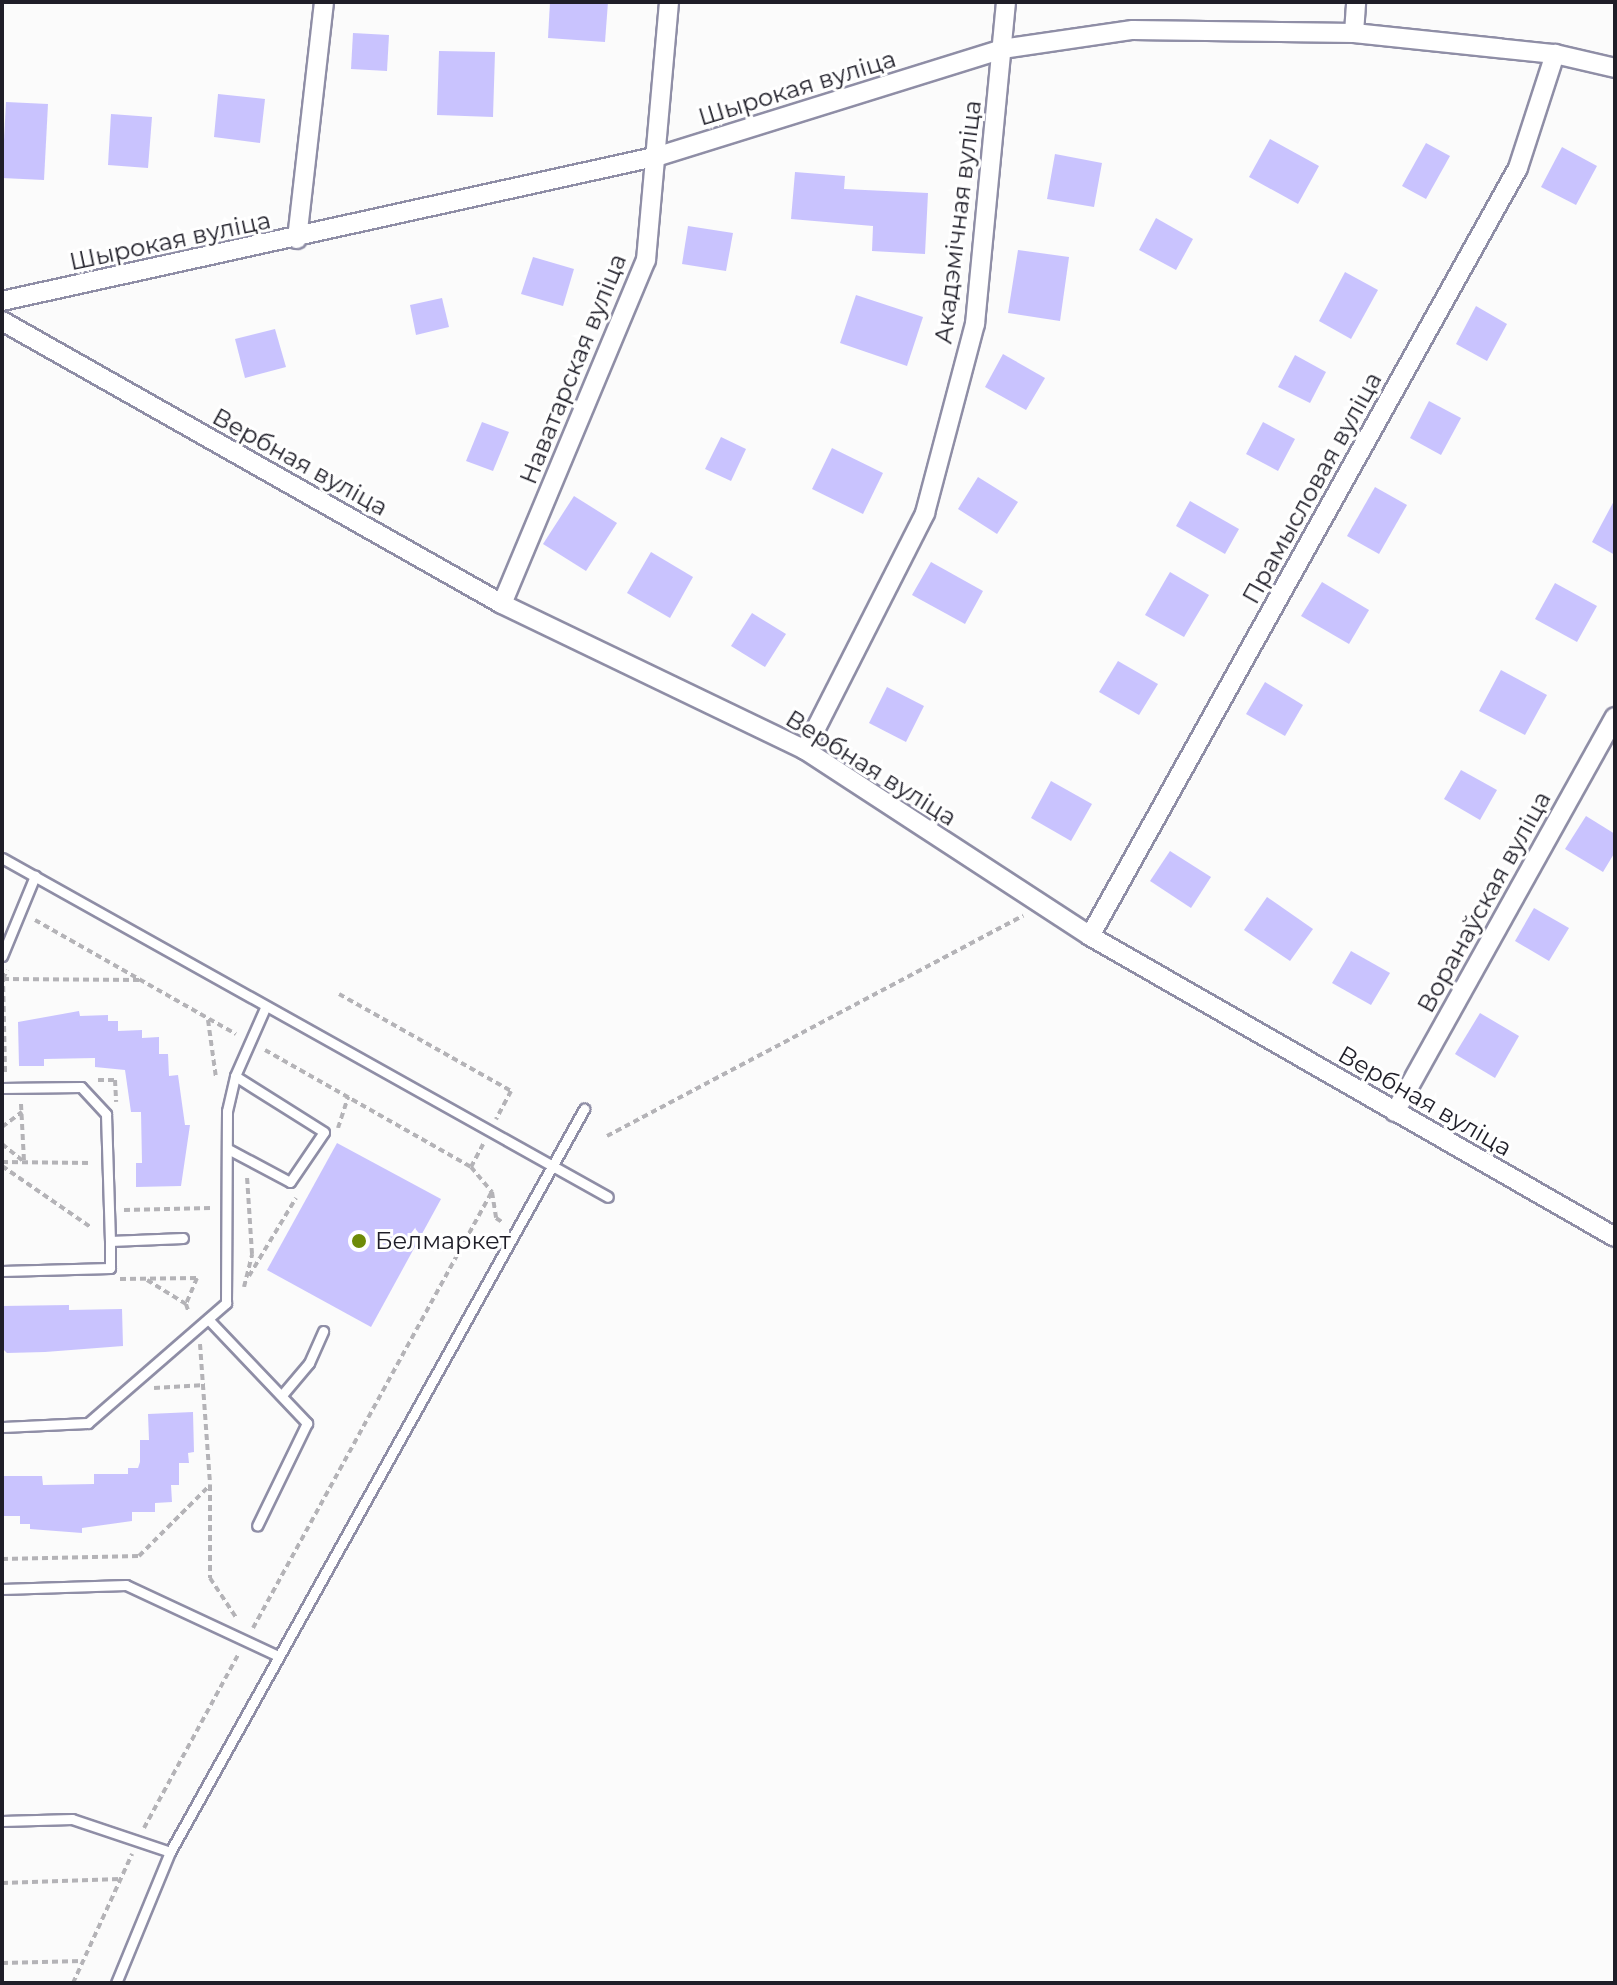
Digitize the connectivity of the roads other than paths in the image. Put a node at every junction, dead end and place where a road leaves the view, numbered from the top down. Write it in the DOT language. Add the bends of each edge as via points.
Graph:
graph roads {
  1 [pos="324,2"];
  2 [pos="669,2"];
  3 [pos="1006,2"];
  4 [pos="1356,2"];
  5 [pos="1354,33"];
  6 [pos="1002,49"];
  7 [pos="1555,54"];
  8 [pos="1615,68"];
  9 [pos="659,156"];
  10 [pos="297,239"];
  11 [pos="2,301"];
  12 [pos="2,321"];
  13 [pos="502,604"];
  14 [pos="1615,717"];
  15 [pos="805,750"];
  16 [pos="2,858"];
  17 [pos="35,876"];
  18 [pos="1090,936"];
  19 [pos="2,956"];
  20 [pos="265,1008"];
  21 [pos="235,1076"];
  22 [pos="2,1088"];
  23 [pos="584,1109"];
  24 [pos="1395,1112"];
  25 [pos="228,1149"];
  26 [pos="551,1166"];
  27 [pos="608,1197"];
  28 [pos="1615,1237"];
  29 [pos="183,1238"];
  30 [pos="110,1241"];
  31 [pos="2,1271"];
  32 [pos="208,1319"];
  33 [pos="323,1331"];
  34 [pos="282,1395"];
  35 [pos="2,1427"];
  36 [pos="257,1526"];
  37 [pos="2,1589"];
  38 [pos="278,1656"];
  39 [pos="2,1821"];
  40 [pos="170,1852"];
  41 [pos="116,1983"];
  1 -- 10 [label="street"];
  2 -- 9 [label="street, Наватарская вуліца"];
  3 -- 6 [label="street, Акадэмічная вуліца"];
  4 -- 5 [label="street"];
  5 -- 6 [label="street, Шырокая вуліца" via="1133,30"];
  5 -- 7 [label="street, Шырокая вуліца"];
  6 -- 9 [label="street, Шырокая вуліца"];
  6 -- 15 [label="street, Акадэмічная вуліца" via="975,324 925,513"];
  7 -- 8 [label="street, Шырокая вуліца"];
  7 -- 18 [label="street, Прамысловая вуліца" via="1518,168"];
  9 -- 10 [label="street, Шырокая вуліца"];
  9 -- 13 [label="street, Наватарская вуліца" via="646,260"];
  10 -- 11 [label="street, Шырокая вуліца"];
  12 -- 13 [label="street, Вербная вуліца"];
  13 -- 15 [label="street, Вербная вуліца"];
  14 -- 24 [label="street, Воранаўская вуліца"];
  15 -- 18 [label="street, Вербная вуліца"];
  16 -- 17 [label="lane"];
  17 -- 19 [label="lane"];
  17 -- 20 [label="lane"];
  18 -- 24 [label="street, Вербная вуліца"];
  20 -- 21 [label="lane"];
  20 -- 26 [label="lane"];
  21 -- 25 [label="lane" via="227,1111"];
  21 -- 25 [label="lane" via="324,1132 290,1182"];
  22 -- 30 [label="lane" via="81,1087 106,1114"];
  23 -- 26 [label="lane"];
  24 -- 28 [label="street, Вербная вуліца"];
  25 -- 32 [label="lane" via="226,1303"];
  26 -- 27 [label="lane"];
  26 -- 38 [label="lane"];
  29 -- 30 [label="lane"];
  30 -- 31 [label="lane" via="110,1268"];
  32 -- 34 [label="lane"];
  32 -- 35 [label="lane" via="88,1423"];
  33 -- 34 [label="lane" via="309,1363"];
  34 -- 36 [label="lane" via="307,1423"];
  37 -- 38 [label="lane" via="126,1585"];
  38 -- 40 [label="lane"];
  39 -- 40 [label="lane" via="72,1819"];
  40 -- 41 [label="lane"];
}
